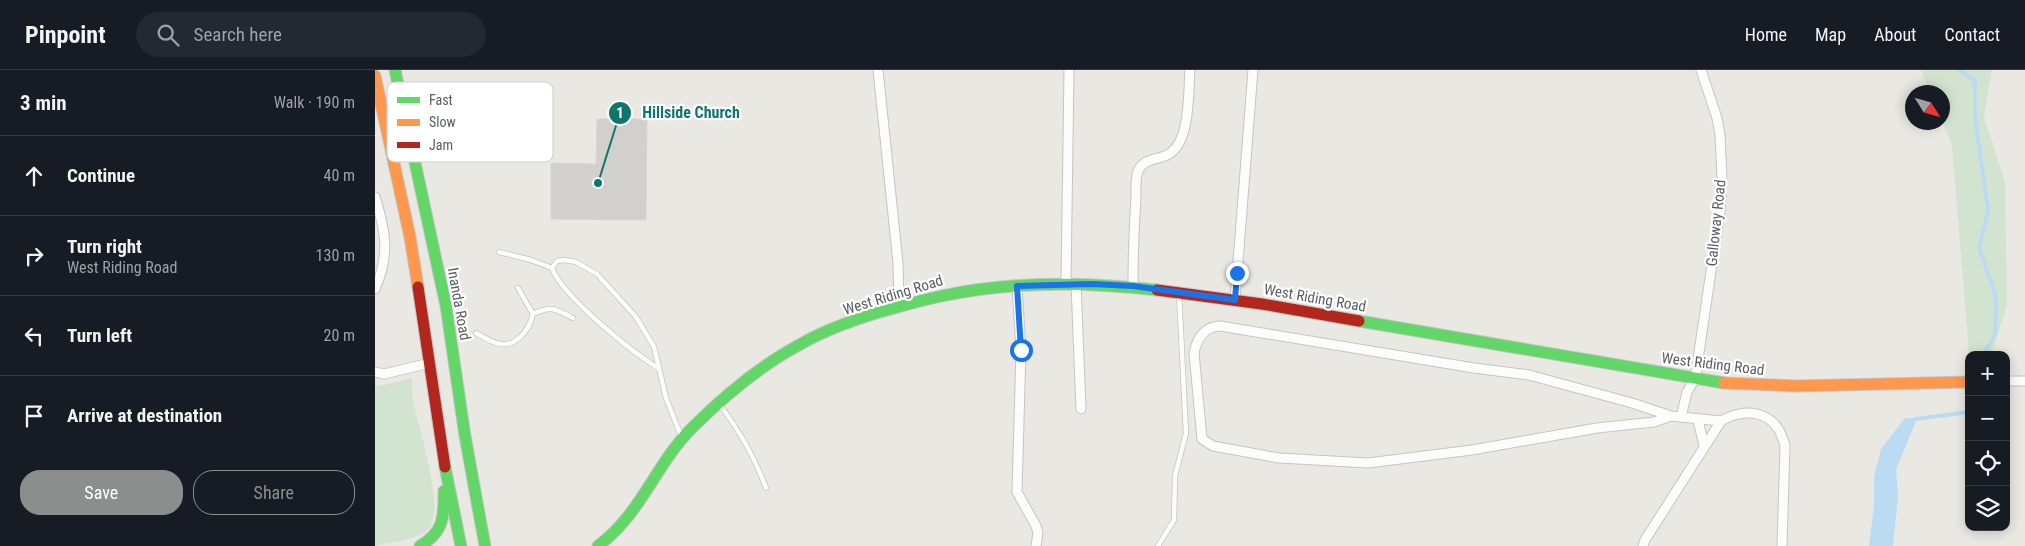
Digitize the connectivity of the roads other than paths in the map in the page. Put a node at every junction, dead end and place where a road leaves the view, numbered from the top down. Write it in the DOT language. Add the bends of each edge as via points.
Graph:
graph roads {
  1 [pos="877,70"];
  2 [pos="1069,70"];
  3 [pos="1190,70"];
  4 [pos="1253,70"];
  5 [pos="1701,70"];
  6 [pos="375,76"];
  7 [pos="387,131"];
  8 [pos="394,162"];
  9 [pos="415,162"];
  10 [pos="375,197"];
  11 [pos="499,252"];
  12 [pos="552,268"];
  13 [pos="1071,284"];
  14 [pos="1017,286"];
  15 [pos="1133,286"];
  16 [pos="518,288"];
  17 [pos="375,289"];
  18 [pos="1179,292"];
  19 [pos="1235,300"];
  20 [pos="899,305"];
  21 [pos="533,314"];
  22 [pos="573,318"];
  23 [pos="476,334"];
  24 [pos="430,363"];
  25 [pos="658,368"];
  26 [pos="375,372"];
  27 [pos="1695,379"];
  28 [pos="2010,381"];
  29 [pos="2025,381"];
  30 [pos="1965,382"];
  31 [pos="719,404"];
  32 [pos="1081,409"];
  33 [pos="1671,416"];
  34 [pos="1681,417"];
  35 [pos="1698,420"];
  36 [pos="1721,421"];
  37 [pos="682,439"];
  38 [pos="1704,446"];
  39 [pos="445,464"];
  40 [pos="766,488"];
  41 [pos="420,546"];
  42 [pos="461,546"];
  43 [pos="485,546"];
  44 [pos="598,546"];
  45 [pos="1036,546"];
  46 [pos="1158,546"];
  47 [pos="1643,546"];
  48 [pos="1782,546"];
  1 -- 20 [label="street" via="898,263"];
  2 -- 13 [label="street"];
  3 -- 15 [label="street" via="1185,127 1180,142 1167,156 1143,164 1137,176"];
  4 -- 19 [label="street"];
  5 -- 27 [label="street, Galloway Road" via="1717,118 1722,178"];
  6 -- 7 [label="street"];
  8 -- 24 [label="street" via="410,237"];
  9 -- 43 [label="street, Inanda Road" via="446,306"];
  10 -- 17 [label="street" via="386,240 384,267"];
  11 -- 12 [label="lane"];
  12 -- 25 [label="lane" via="555,278 569,294 607,329"];
  12 -- 25 [label="lane" via="565,260 576,262 597,274 648,335"];
  13 -- 14 [label="street, West Riding Road"];
  13 -- 15 [label="street, West Riding Road"];
  13 -- 32 [label="street"];
  14 -- 20 [label="street, West Riding Road" via="949,293"];
  14 -- 45 [label="street" via="1021,350 1017,492 1036,526"];
  15 -- 18 [label="street, West Riding Road"];
  16 -- 21 [label="lane"];
  18 -- 19 [label="street, West Riding Road"];
  18 -- 46 [label="lane" via="1186,433 1175,476 1174,520"];
  19 -- 27 [label="street, West Riding Road"];
  20 -- 31 [label="street, West Riding Road" via="818,335 798,346 770,362"];
  21 -- 22 [label="lane" via="556,308"];
  21 -- 23 [label="lane" via="523,334 514,343 498,344"];
  24 -- 26 [label="street" via="384,374"];
  24 -- 39 [label="street"];
  25 -- 37 [label="lane"];
  27 -- 30 [label="street, West Riding Road" via="1770,386"];
  27 -- 34 [label="street, Galloway Road" via="1687,392"];
  28 -- 29 [label="street"];
  31 -- 37 [label="street, West Riding Road"];
  31 -- 40 [label="lane" via="734,424"];
  33 -- 33 [label="street" via="1655,422 1597,428 1390,461 1369,463 1279,458 1213,446 1202,439 1194,353 1205,331 1220,326 1529,375"];
  33 -- 34 [label="street"];
  34 -- 35 [label="street"];
  35 -- 36 [label="street"];
  35 -- 38 [label="street"];
  36 -- 38 [label="street"];
  36 -- 48 [label="street" via="1730,415 1750,412 1767,418 1779,429 1786,454"];
  37 -- 44 [label="street, West Riding Road" via="621,529"];
  38 -- 47 [label="street"];
  39 -- 41 [label="street" via="444,518 435,536"];
  39 -- 42 [label="street"];
}
